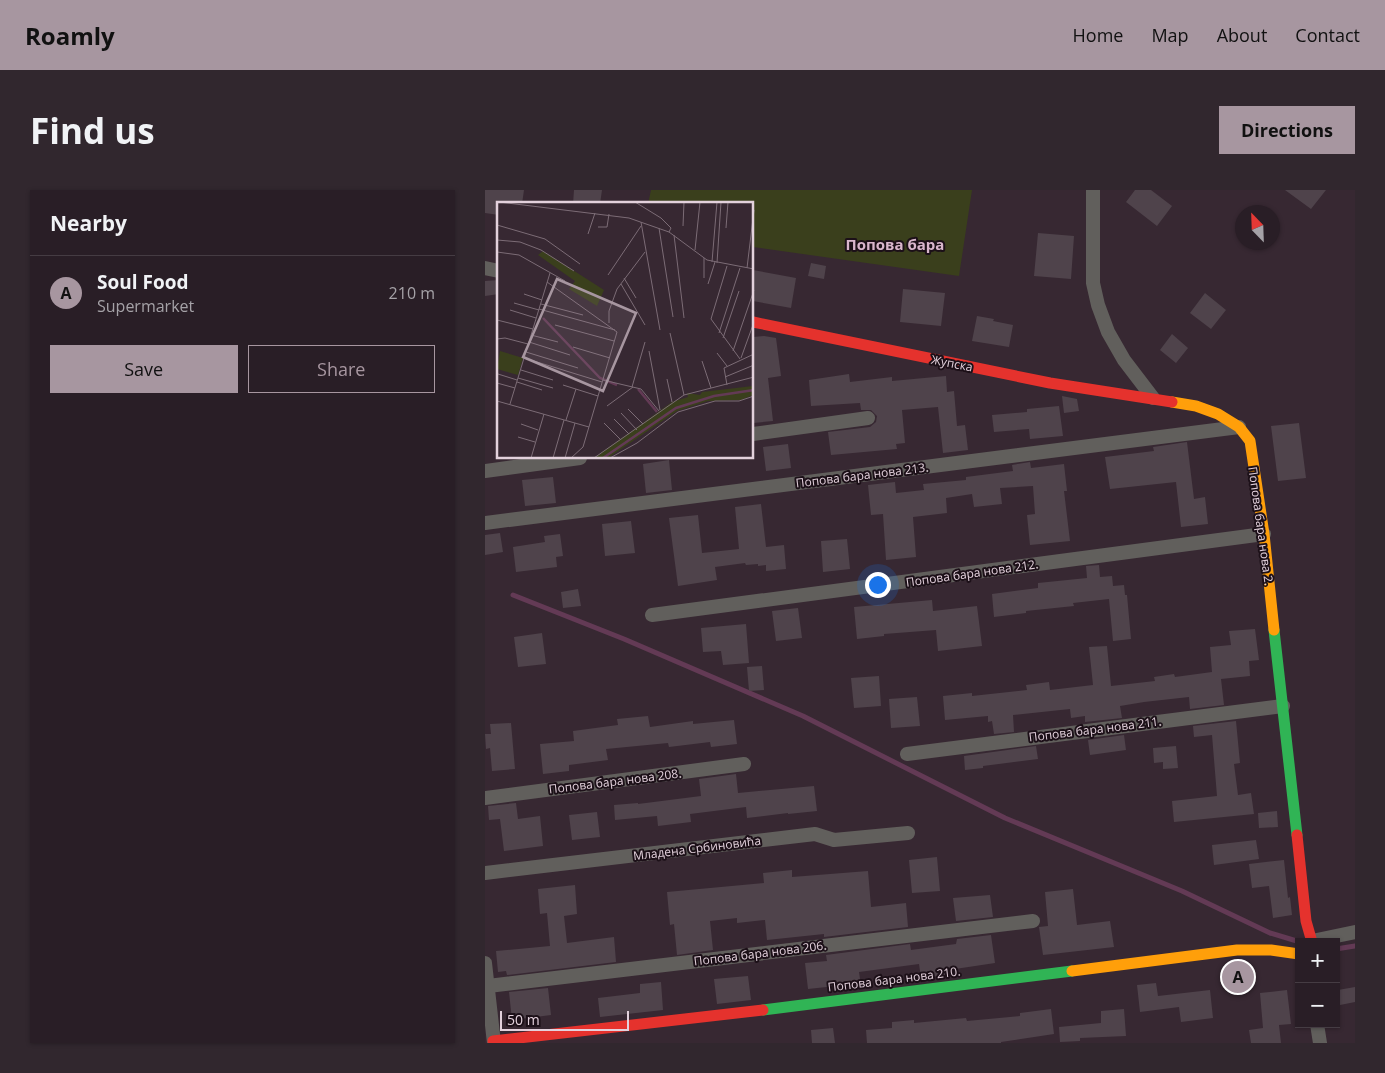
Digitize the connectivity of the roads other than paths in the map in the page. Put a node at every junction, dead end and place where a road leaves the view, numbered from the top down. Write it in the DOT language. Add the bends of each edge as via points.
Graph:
graph roads {
  1 [pos="1093,190"];
  2 [pos="754,322"];
  3 [pos="1153,398"];
  4 [pos="868,418"];
  5 [pos="1239,427"];
  6 [pos="754,434"];
  7 [pos="571,459"];
  8 [pos="485,470"];
  9 [pos="485,523"];
  10 [pos="1264,534"];
  11 [pos="652,615"];
  12 [pos="1283,706"];
  13 [pos="907,754"];
  14 [pos="745,764"];
  15 [pos="485,798"];
  16 [pos="908,833"];
  17 [pos="485,873"];
  18 [pos="1033,921"];
  19 [pos="1355,932"];
  20 [pos="1311,938"];
  21 [pos="1326,938"];
  22 [pos="1295,953"];
  23 [pos="485,963"];
  24 [pos="487,986"];
  25 [pos="1318,1028"];
  26 [pos="493,1042"];
  27 [pos="1320,1043"];
  1 -- 3 [label="street" via="1093,282 1098,305 1124,360"];
  2 -- 3 [label="street, Жупска" via="1050,383"];
  3 -- 5 [label="street, Попова бара нова 2." via="1196,406"];
  4 -- 6 [label="street"];
  5 -- 9 [label="street, Попова бара нова 213."];
  5 -- 10 [label="street, Попова бара нова 2." via="1250,441"];
  7 -- 8 [label="street"];
  10 -- 11 [label="street, Попова бара нова 212."];
  10 -- 12 [label="street, Попова бара нова 2."];
  12 -- 13 [label="street, Попова бара нова 211."];
  12 -- 20 [label="street, Попова бара нова 2." via="1306,921"];
  14 -- 15 [label="street, Попова бара нова 208."];
  16 -- 17 [label="street, Младена Србиновића" via="834,840 815,834"];
  18 -- 24 [label="street, Попова бара нова 206."];
  19 -- 21 [label="street"];
  22 -- 26 [label="street, Попова бара нова 210." via="1237,950"];
  23 -- 24 [label="street"];
  24 -- 26 [label="street"];
  25 -- 27 [label="street"];
}
